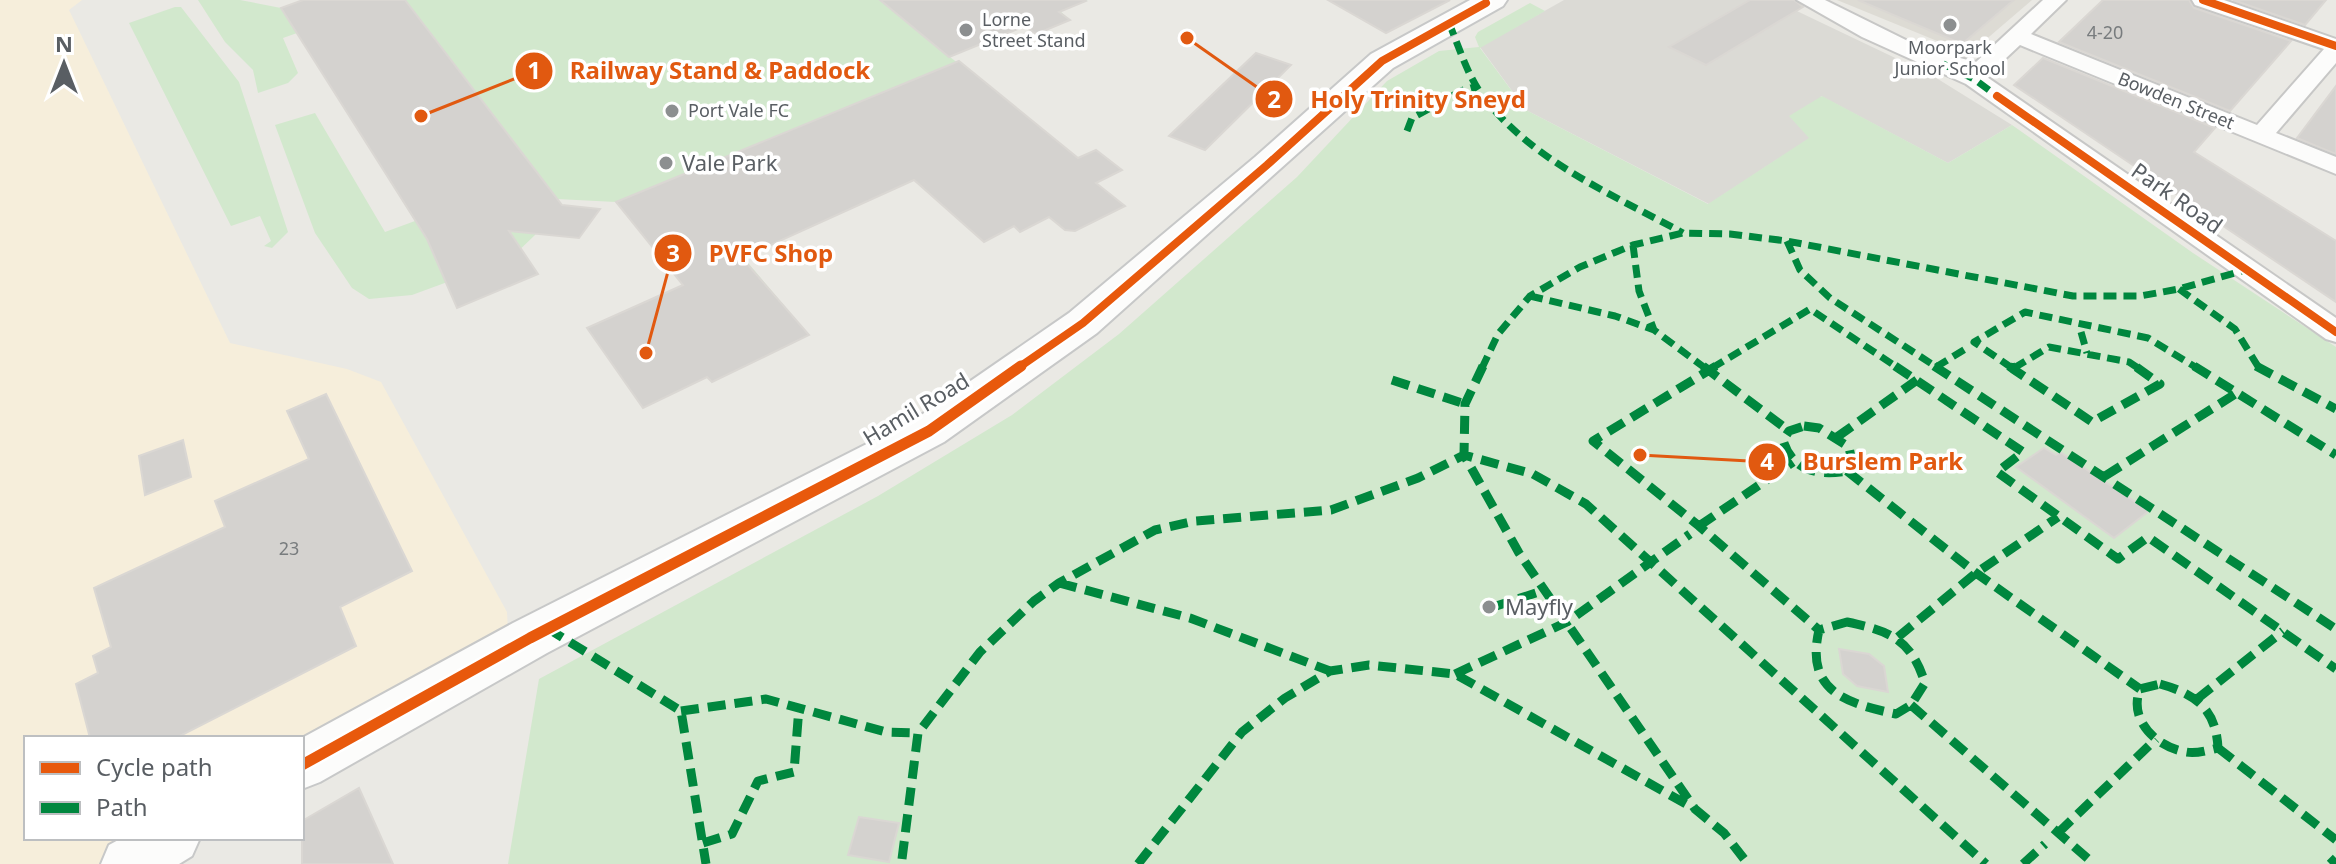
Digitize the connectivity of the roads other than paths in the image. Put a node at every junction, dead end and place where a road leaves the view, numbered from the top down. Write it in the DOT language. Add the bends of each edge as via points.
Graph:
graph roads {
  1 [pos="1808,0"];
  2 [pos="2055,0"];
  3 [pos="2203,0"];
  4 [pos="1486,1"];
  5 [pos="2017,36"];
  6 [pos="2336,47"];
  7 [pos="1943,64"];
  8 [pos="2261,136"];
  9 [pos="2336,166"];
  10 [pos="2336,332"];
  11 [pos="304,764"];
  12 [pos="170,840"];
  13 [pos="128,864"];
  1 -- 7 [label="street, Park Road"];
  2 -- 5 [label="street"];
  3 -- 6 [label="street"];
  4 -- 11 [label="street, Hamil Road" via="1382,61 1083,323 929,431 547,628"];
  5 -- 7 [label="street, Park Road" via="1981,69"];
  5 -- 8 [label="street, Bowden Street"];
  6 -- 8 [label="street"];
  7 -- 10 [label="street, Park Road" via="1974,79"];
  8 -- 9 [label="street, Bowden Street"];
  12 -- 13 [label="street"];
}
